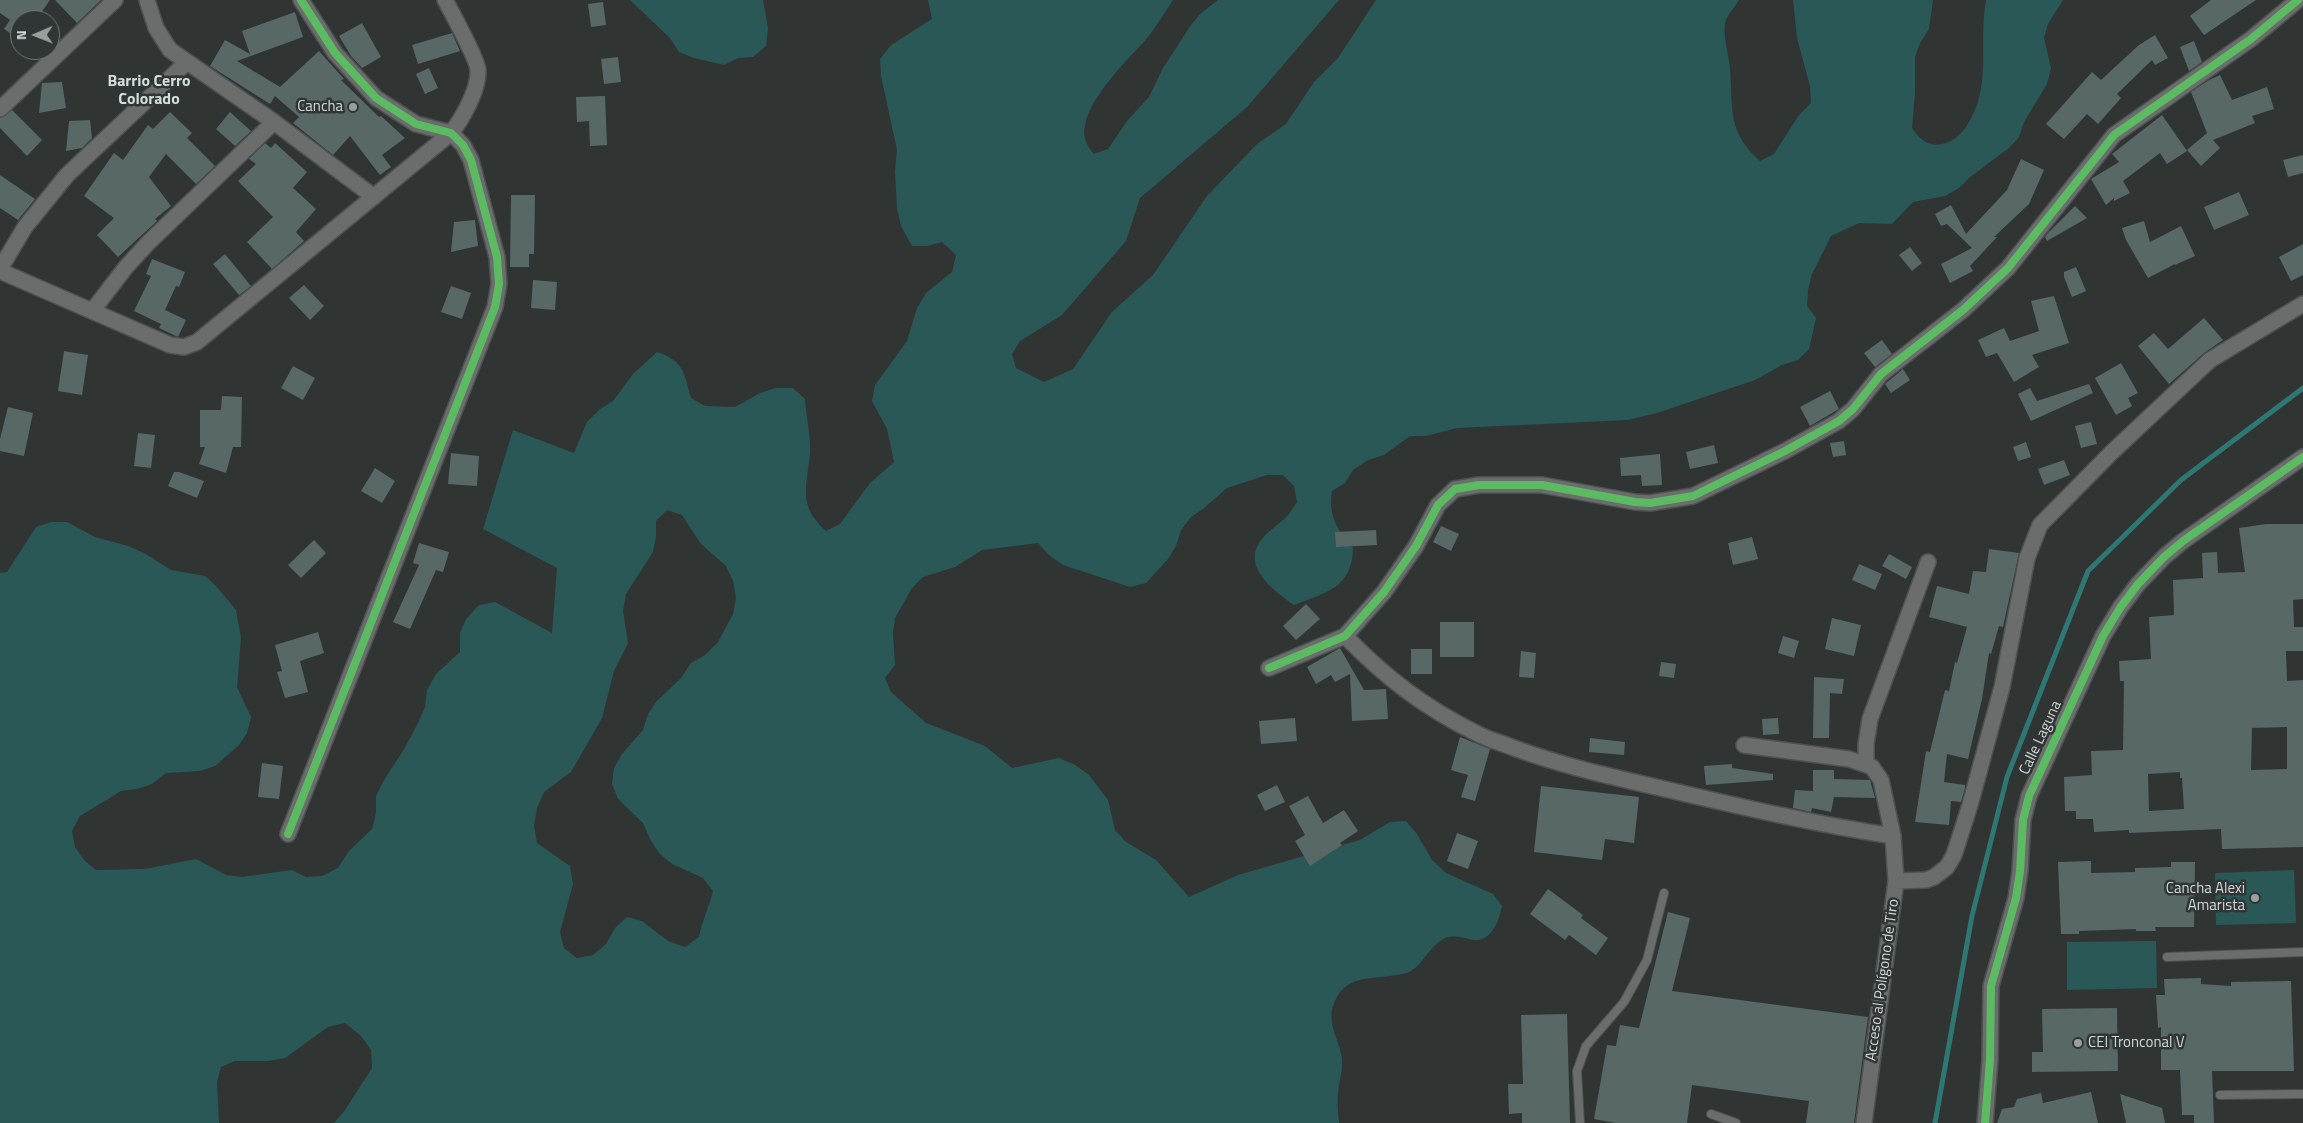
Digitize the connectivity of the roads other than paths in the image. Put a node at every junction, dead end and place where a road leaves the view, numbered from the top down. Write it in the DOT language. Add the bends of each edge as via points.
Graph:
graph roads {
  1 [pos="115,0"];
  2 [pos="147,0"];
  3 [pos="301,0"];
  4 [pos="445,0"];
  5 [pos="2298,0"];
  6 [pos="187,62"];
  7 [pos="0,109"];
  8 [pos="274,122"];
  9 [pos="451,133"];
  10 [pos="374,197"];
  11 [pos="0,270"];
  12 [pos="2303,304"];
  13 [pos="93,310"];
  14 [pos="2303,457"];
  15 [pos="1928,562"];
  16 [pos="1345,636"];
  17 [pos="1269,668"];
  18 [pos="1744,745"];
  19 [pos="1866,764"];
  20 [pos="288,834"];
  21 [pos="1893,836"];
  22 [pos="1896,881"];
  23 [pos="1664,893"];
  24 [pos="2303,952"];
  25 [pos="2167,957"];
  26 [pos="2303,1094"];
  27 [pos="2220,1095"];
  28 [pos="1711,1114"];
  29 [pos="1580,1123"];
  30 [pos="1736,1123"];
  31 [pos="1864,1123"];
  32 [pos="1985,1123"];
  1 -- 7 [label="street"];
  2 -- 6 [label="street" via="160,36 170,50"];
  3 -- 9 [label="street" via="335,53 376,98 416,124"];
  4 -- 9 [label="street" via="478,69 472,99"];
  5 -- 16 [label="street" via="2251,39 2114,135 2008,268 1962,310 1881,374 1839,421 1693,496 1680,499 1635,502 1542,485 1479,485 1455,489 1438,505 1416,546 1384,592"];
  6 -- 8 [label="street"];
  6 -- 11 [label="street" via="67,176 25,227"];
  8 -- 10 [label="street"];
  8 -- 13 [label="street" via="148,243"];
  9 -- 10 [label="street"];
  9 -- 20 [label="street" via="471,160 497,256 499,284 495,307"];
  10 -- 13 [label="street" via="197,342 184,347 170,345"];
  11 -- 13 [label="street"];
  12 -- 22 [label="street" via="2210,360 2040,525 2027,558 2002,687 1954,855 1947,867 1934,877"];
  14 -- 32 [label="street, Calle Laguna" via="2164,557 2138,584 2103,636 2029,796 2022,820 2016,898 1991,986"];
  15 -- 19 [label="street" via="1870,719"];
  16 -- 17 [label="street"];
  16 -- 21 [label="street" via="1389,678 1421,702 1479,735 1587,771 1795,818"];
  18 -- 19 [label="street"];
  19 -- 21 [label="street, Acceso al Polígono de Tiro" via="1879,775"];
  21 -- 22 [label="street, Acceso al Polígono de Tiro"];
  22 -- 31 [label="street, Acceso al Polígono de Tiro"];
  23 -- 29 [label="lane" via="1647,960 1624,1002 1586,1046 1577,1071"];
  24 -- 25 [label="lane"];
  26 -- 27 [label="lane"];
  28 -- 30 [label="lane"];
}
